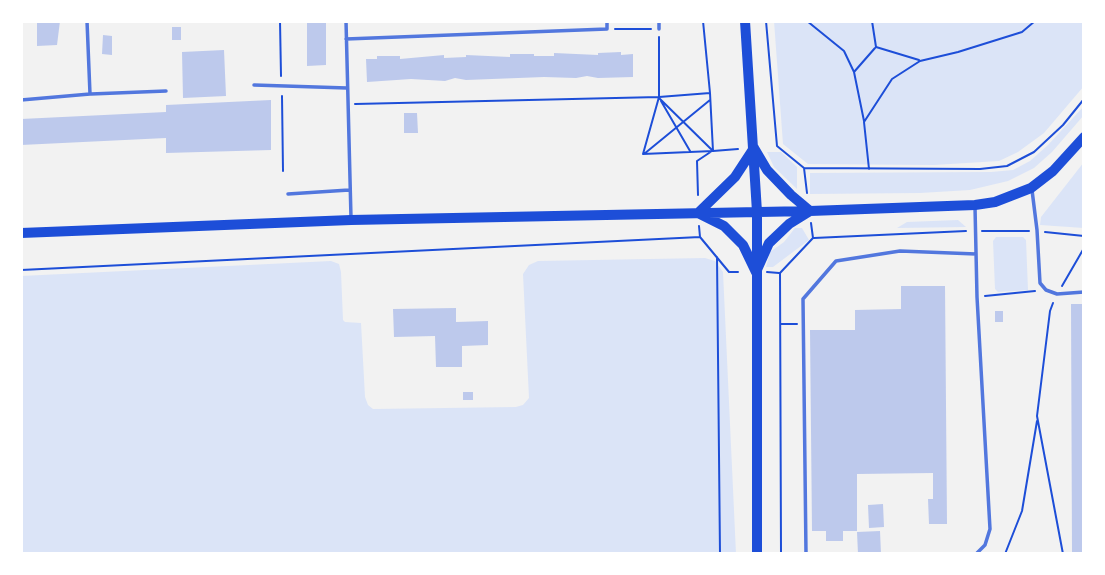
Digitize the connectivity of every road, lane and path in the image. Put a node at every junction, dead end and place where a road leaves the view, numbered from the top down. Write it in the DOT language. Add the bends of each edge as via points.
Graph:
graph roads {
  1 [pos="88,21"];
  2 [pos="280,21"];
  3 [pos="346,21"];
  4 [pos="607,21"];
  5 [pos="659,21"];
  6 [pos="703,21"];
  7 [pos="745,21"];
  8 [pos="766,21"];
  9 [pos="807,21"];
  10 [pos="872,21"];
  11 [pos="1035,21"];
  12 [pos="607,29"];
  13 [pos="659,29"];
  14 [pos="346,39"];
  15 [pos="876,47"];
  16 [pos="920,61"];
  17 [pos="854,72"];
  18 [pos="254,85"];
  19 [pos="281,86"];
  20 [pos="347,88"];
  21 [pos="166,91"];
  22 [pos="710,93"];
  23 [pos="90,94"];
  24 [pos="659,97"];
  25 [pos="1084,99"];
  26 [pos="21,100"];
  27 [pos="710,100"];
  28 [pos="348,104"];
  29 [pos="683,121"];
  30 [pos="864,122"];
  31 [pos="676,127"];
  32 [pos="1084,137"];
  33 [pos="754,148"];
  34 [pos="743,149"];
  35 [pos="713,151"];
  36 [pos="690,152"];
  37 [pos="643,154"];
  38 [pos="804,168"];
  39 [pos="869,169"];
  40 [pos="283,171"];
  41 [pos="1031,188"];
  42 [pos="349,190"];
  43 [pos="288,194"];
  44 [pos="807,194"];
  45 [pos="698,195"];
  46 [pos="975,205"];
  47 [pos="757,212"];
  48 [pos="698,213"];
  49 [pos="810,217"];
  50 [pos="351,220"];
  51 [pos="698,225"];
  52 [pos="1037,230"];
  53 [pos="975,231"];
  54 [pos="21,233"];
  55 [pos="1084,236"];
  56 [pos="700,237"];
  57 [pos="813,238"];
  58 [pos="1084,248"];
  59 [pos="976,254"];
  60 [pos="717,257"];
  61 [pos="21,270"];
  62 [pos="738,272"];
  63 [pos="760,272"];
  64 [pos="780,273"];
  65 [pos="1046,290"];
  66 [pos="1084,292"];
  67 [pos="1057,294"];
  68 [pos="977,297"];
  69 [pos="780,324"];
  70 [pos="804,324"];
  71 [pos="1037,416"];
  72 [pos="719,554"];
  73 [pos="757,554"];
  74 [pos="781,554"];
  75 [pos="806,554"];
  76 [pos="976,554"];
  77 [pos="1005,554"];
  78 [pos="1063,554"];
  1 -- 23 [label="lane"];
  2 -- 19 [label="path"];
  3 -- 14 [label="lane"];
  4 -- 12 [label="lane"];
  5 -- 13 [label="lane"];
  6 -- 22 [label="path"];
  7 -- 33 [label="main road"];
  8 -- 38 [label="path" via="777,146"];
  9 -- 17 [label="path" via="845,51"];
  10 -- 15 [label="path"];
  11 -- 16 [label="path" via="1022,32"];
  12 -- 13 [label="path"];
  12 -- 14 [label="lane"];
  13 -- 24 [label="path"];
  14 -- 20 [label="lane"];
  15 -- 16 [label="path"];
  15 -- 17 [label="path"];
  16 -- 30 [label="path" via="892,79"];
  17 -- 30 [label="path"];
  18 -- 19 [label="lane"];
  19 -- 20 [label="lane"];
  19 -- 40 [label="path"];
  20 -- 28 [label="lane"];
  21 -- 23 [label="lane"];
  22 -- 24 [label="path"];
  22 -- 27 [label="path"];
  23 -- 26 [label="lane"];
  24 -- 28 [label="path"];
  24 -- 29 [label="path"];
  24 -- 31 [label="path"];
  24 -- 37 [label="path"];
  25 -- 39 [label="path" via="1034,152 1007,166"];
  27 -- 29 [label="path"];
  27 -- 35 [label="path"];
  28 -- 42 [label="lane"];
  29 -- 31 [label="path"];
  29 -- 35 [label="path"];
  30 -- 39 [label="path"];
  31 -- 36 [label="path"];
  31 -- 37 [label="path"];
  32 -- 41 [label="main road"];
  33 -- 47 [label="main road"];
  33 -- 48 [label="main road" via="735,177"];
  33 -- 49 [label="main road" via="767,170"];
  34 -- 35 [label="path"];
  35 -- 36 [label="path"];
  35 -- 45 [label="path" via="697,161"];
  36 -- 37 [label="path"];
  38 -- 39 [label="path"];
  38 -- 44 [label="path"];
  41 -- 46 [label="main road"];
  41 -- 52 [label="lane"];
  42 -- 43 [label="lane"];
  42 -- 50 [label="lane"];
  46 -- 49 [label="main road"];
  46 -- 53 [label="lane"];
  47 -- 48 [label="main road"];
  47 -- 49 [label="main road"];
  47 -- 63 [label="main road"];
  48 -- 50 [label="main road"];
  48 -- 63 [label="main road" via="724,226"];
  49 -- 57 [label="path"];
  49 -- 63 [label="main road" via="789,224 769,243"];
  50 -- 54 [label="main road"];
  51 -- 56 [label="path"];
  52 -- 53 [label="path"];
  52 -- 55 [label="path"];
  52 -- 65 [label="lane" via="1040,283"];
  53 -- 57 [label="path"];
  53 -- 59 [label="lane"];
  56 -- 60 [label="path"];
  56 -- 61 [label="path"];
  57 -- 64 [label="path"];
  58 -- 67 [label="path"];
  59 -- 68 [label="lane"];
  59 -- 70 [label="lane" via="900,251 836,261 803,299"];
  60 -- 62 [label="path" via="729,272"];
  60 -- 72 [label="path"];
  63 -- 64 [label="path"];
  63 -- 73 [label="main road"];
  64 -- 69 [label="path"];
  65 -- 67 [label="lane"];
  65 -- 68 [label="path"];
  66 -- 67 [label="lane"];
  67 -- 71 [label="path" via="1050,311"];
  68 -- 76 [label="lane" via="990,529"];
  69 -- 70 [label="path"];
  69 -- 74 [label="path"];
  70 -- 75 [label="lane"];
  71 -- 77 [label="path" via="1022,511"];
  71 -- 78 [label="path"];
}
